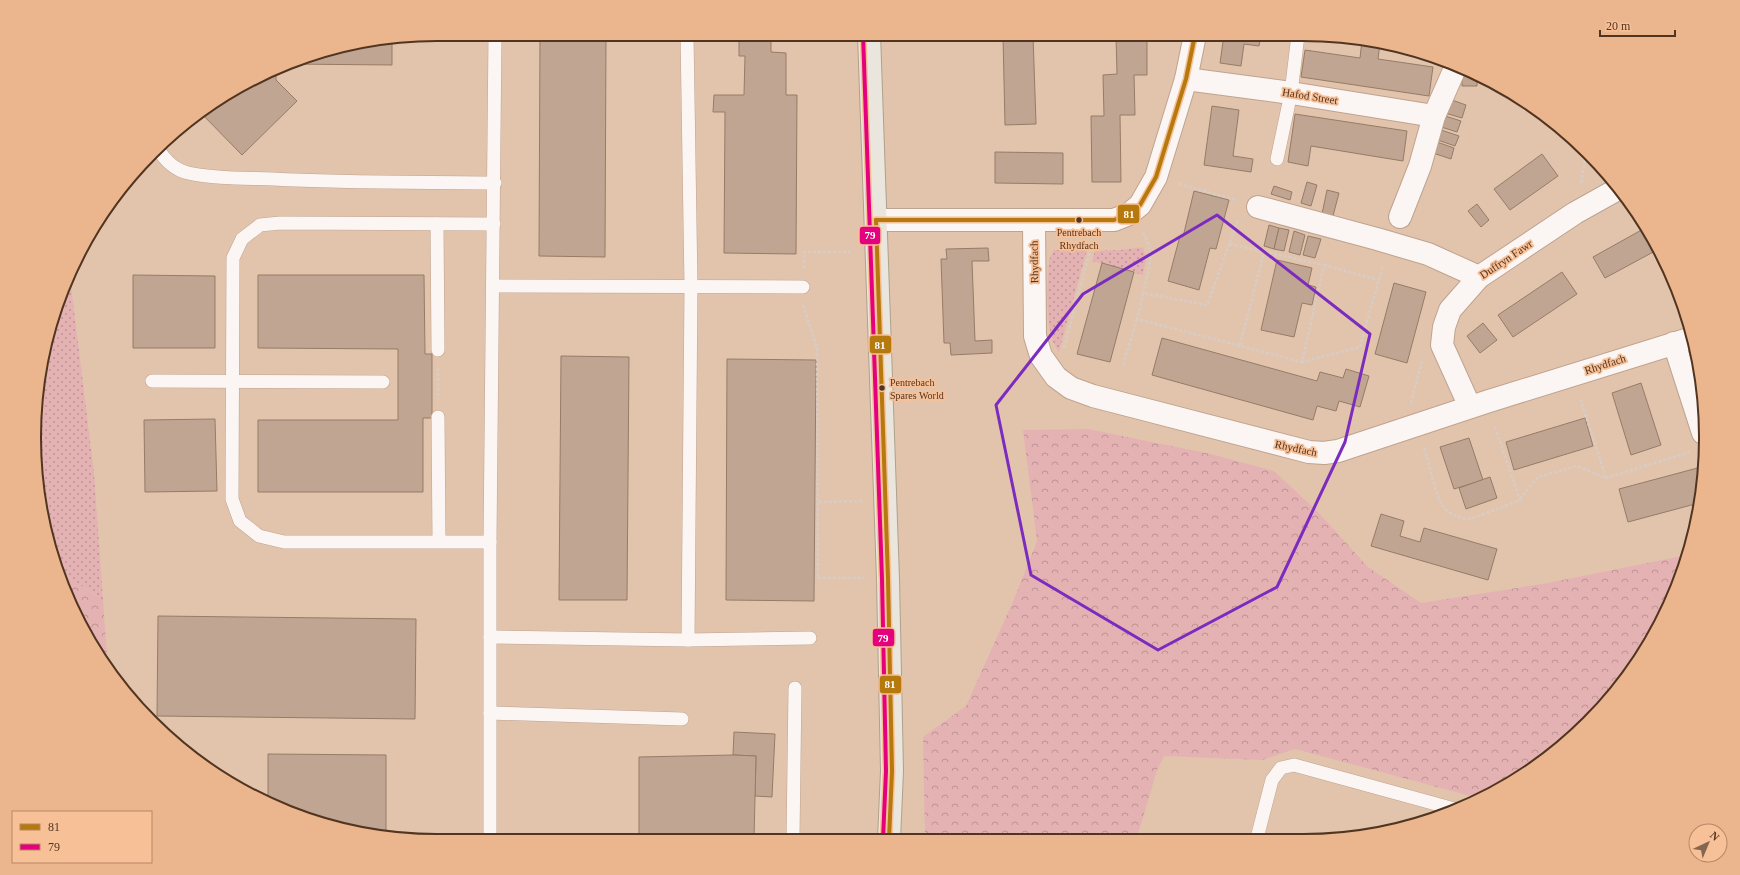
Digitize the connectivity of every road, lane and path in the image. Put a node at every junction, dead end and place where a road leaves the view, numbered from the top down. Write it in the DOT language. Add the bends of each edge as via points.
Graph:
graph roads {
  1 [pos="495,41"];
  2 [pos="687,41"];
  3 [pos="869,41"];
  4 [pos="1194,41"];
  5 [pos="1297,41"];
  6 [pos="1454,71"];
  7 [pos="1186,79"];
  8 [pos="1290,93"];
  9 [pos="1434,116"];
  10 [pos="161,153"];
  11 [pos="1277,159"];
  12 [pos="1156,178"];
  13 [pos="495,183"];
  14 [pos="1613,192"];
  15 [pos="1251,204"];
  16 [pos="1128,214"];
  17 [pos="1400,217"];
  18 [pos="876,220"];
  19 [pos="1034,220"];
  20 [pos="1090,220"];
  21 [pos="437,224"];
  22 [pos="494,224"];
  23 [pos="1390,243"];
  24 [pos="1230,244"];
  25 [pos="1264,252"];
  26 [pos="876,253"];
  27 [pos="1324,265"];
  28 [pos="1479,277"];
  29 [pos="1378,280"];
  30 [pos="494,286"];
  31 [pos="691,286"];
  32 [pos="803,287"];
  33 [pos="1143,293"];
  34 [pos="1137,319"];
  35 [pos="1683,340"];
  36 [pos="1240,345"];
  37 [pos="438,350"];
  38 [pos="1302,362"];
  39 [pos="1123,365"];
  40 [pos="1572,375"];
  41 [pos="1056,377"];
  42 [pos="152,381"];
  43 [pos="233,381"];
  44 [pos="383,382"];
  45 [pos="1478,404"];
  46 [pos="438,417"];
  47 [pos="1418,424"];
  48 [pos="1697,442"];
  49 [pos="1606,478"];
  50 [pos="1520,500"];
  51 [pos="885,501"];
  52 [pos="819,502"];
  53 [pos="439,541"];
  54 [pos="490,542"];
  55 [pos="888,578"];
  56 [pos="490,637"];
  57 [pos="810,638"];
  58 [pos="688,640"];
  59 [pos="795,688"];
  60 [pos="490,713"];
  61 [pos="682,719"];
  62 [pos="1446,807"];
  63 [pos="490,834"];
  64 [pos="793,834"];
  65 [pos="889,834"];
  66 [pos="1258,834"];
  1 -- 13 [label="lane"];
  2 -- 31 [label="lane"];
  3 -- 18 [label="main road"];
  4 -- 7 [label="street"];
  5 -- 8 [label="lane"];
  6 -- 9 [label="street"];
  7 -- 8 [label="street, Hafod Street"];
  7 -- 12 [label="street"];
  8 -- 9 [label="street, Hafod Street"];
  8 -- 11 [label="lane"];
  9 -- 17 [label="street" via="1420,166"];
  10 -- 13 [label="lane" via="174,166 187,173 220,176 330,182"];
  12 -- 15 [label="path"];
  12 -- 16 [label="street" via="1140,205"];
  13 -- 22 [label="lane"];
  14 -- 28 [label="street, Duffryn Fawr" via="1575,213"];
  15 -- 23 [label="street"];
  15 -- 24 [label="path"];
  16 -- 20 [label="street" via="1114,220"];
  16 -- 33 [label="path" via="1147,239 1151,255"];
  18 -- 19 [label="street"];
  18 -- 26 [label="main road"];
  19 -- 20 [label="street"];
  19 -- 41 [label="street, Rhydfach" via="1035,336 1041,356"];
  20 -- 41 [label="path" via="1092,246"];
  21 -- 22 [label="lane"];
  21 -- 37 [label="lane"];
  21 -- 43 [label="lane" via="260,225 242,239 233,258"];
  22 -- 30 [label="lane"];
  23 -- 28 [label="street" via="1428,254"];
  23 -- 29 [label="path"];
  24 -- 25 [label="path"];
  24 -- 33 [label="path" via="1207,305"];
  25 -- 27 [label="path"];
  25 -- 36 [label="path"];
  26 -- 32 [label="path" via="804,252"];
  26 -- 51 [label="main road"];
  27 -- 29 [label="path"];
  27 -- 38 [label="path"];
  28 -- 45 [label="street, Duffryn Fawr" via="1450,310 1444,327 1442,346"];
  29 -- 38 [label="path" via="1360,347"];
  30 -- 31 [label="lane"];
  30 -- 54 [label="lane"];
  31 -- 32 [label="lane"];
  31 -- 58 [label="lane"];
  32 -- 52 [label="path" via="803,304 817,348"];
  33 -- 34 [label="path"];
  34 -- 36 [label="path"];
  34 -- 39 [label="path"];
  35 -- 40 [label="street, Rhydfach"];
  35 -- 48 [label="street"];
  36 -- 38 [label="path"];
  37 -- 46 [label="path"];
  40 -- 45 [label="street, Rhydfach"];
  40 -- 49 [label="path"];
  41 -- 47 [label="street, Rhydfach" via="1071,388 1092,396 1324,454"];
  42 -- 43 [label="lane"];
  43 -- 44 [label="lane"];
  43 -- 53 [label="lane" via="232,499 240,521 259,536 284,542"];
  45 -- 47 [label="street, Rhydfach"];
  45 -- 50 [label="path"];
  46 -- 53 [label="lane"];
  47 -- 50 [label="path" via="1440,501 1454,516 1471,519"];
  48 -- 49 [label="path"];
  49 -- 50 [label="path" via="1577,466 1538,477"];
  51 -- 52 [label="path"];
  51 -- 55 [label="main road"];
  52 -- 55 [label="path" via="818,578"];
  53 -- 54 [label="lane"];
  54 -- 56 [label="lane"];
  55 -- 65 [label="main road" via="892,771"];
  56 -- 58 [label="lane"];
  56 -- 60 [label="lane"];
  57 -- 58 [label="lane"];
  59 -- 64 [label="lane"];
  60 -- 61 [label="lane"];
  60 -- 63 [label="lane"];
  62 -- 66 [label="lane" via="1294,765 1281,768 1272,780"];
}
